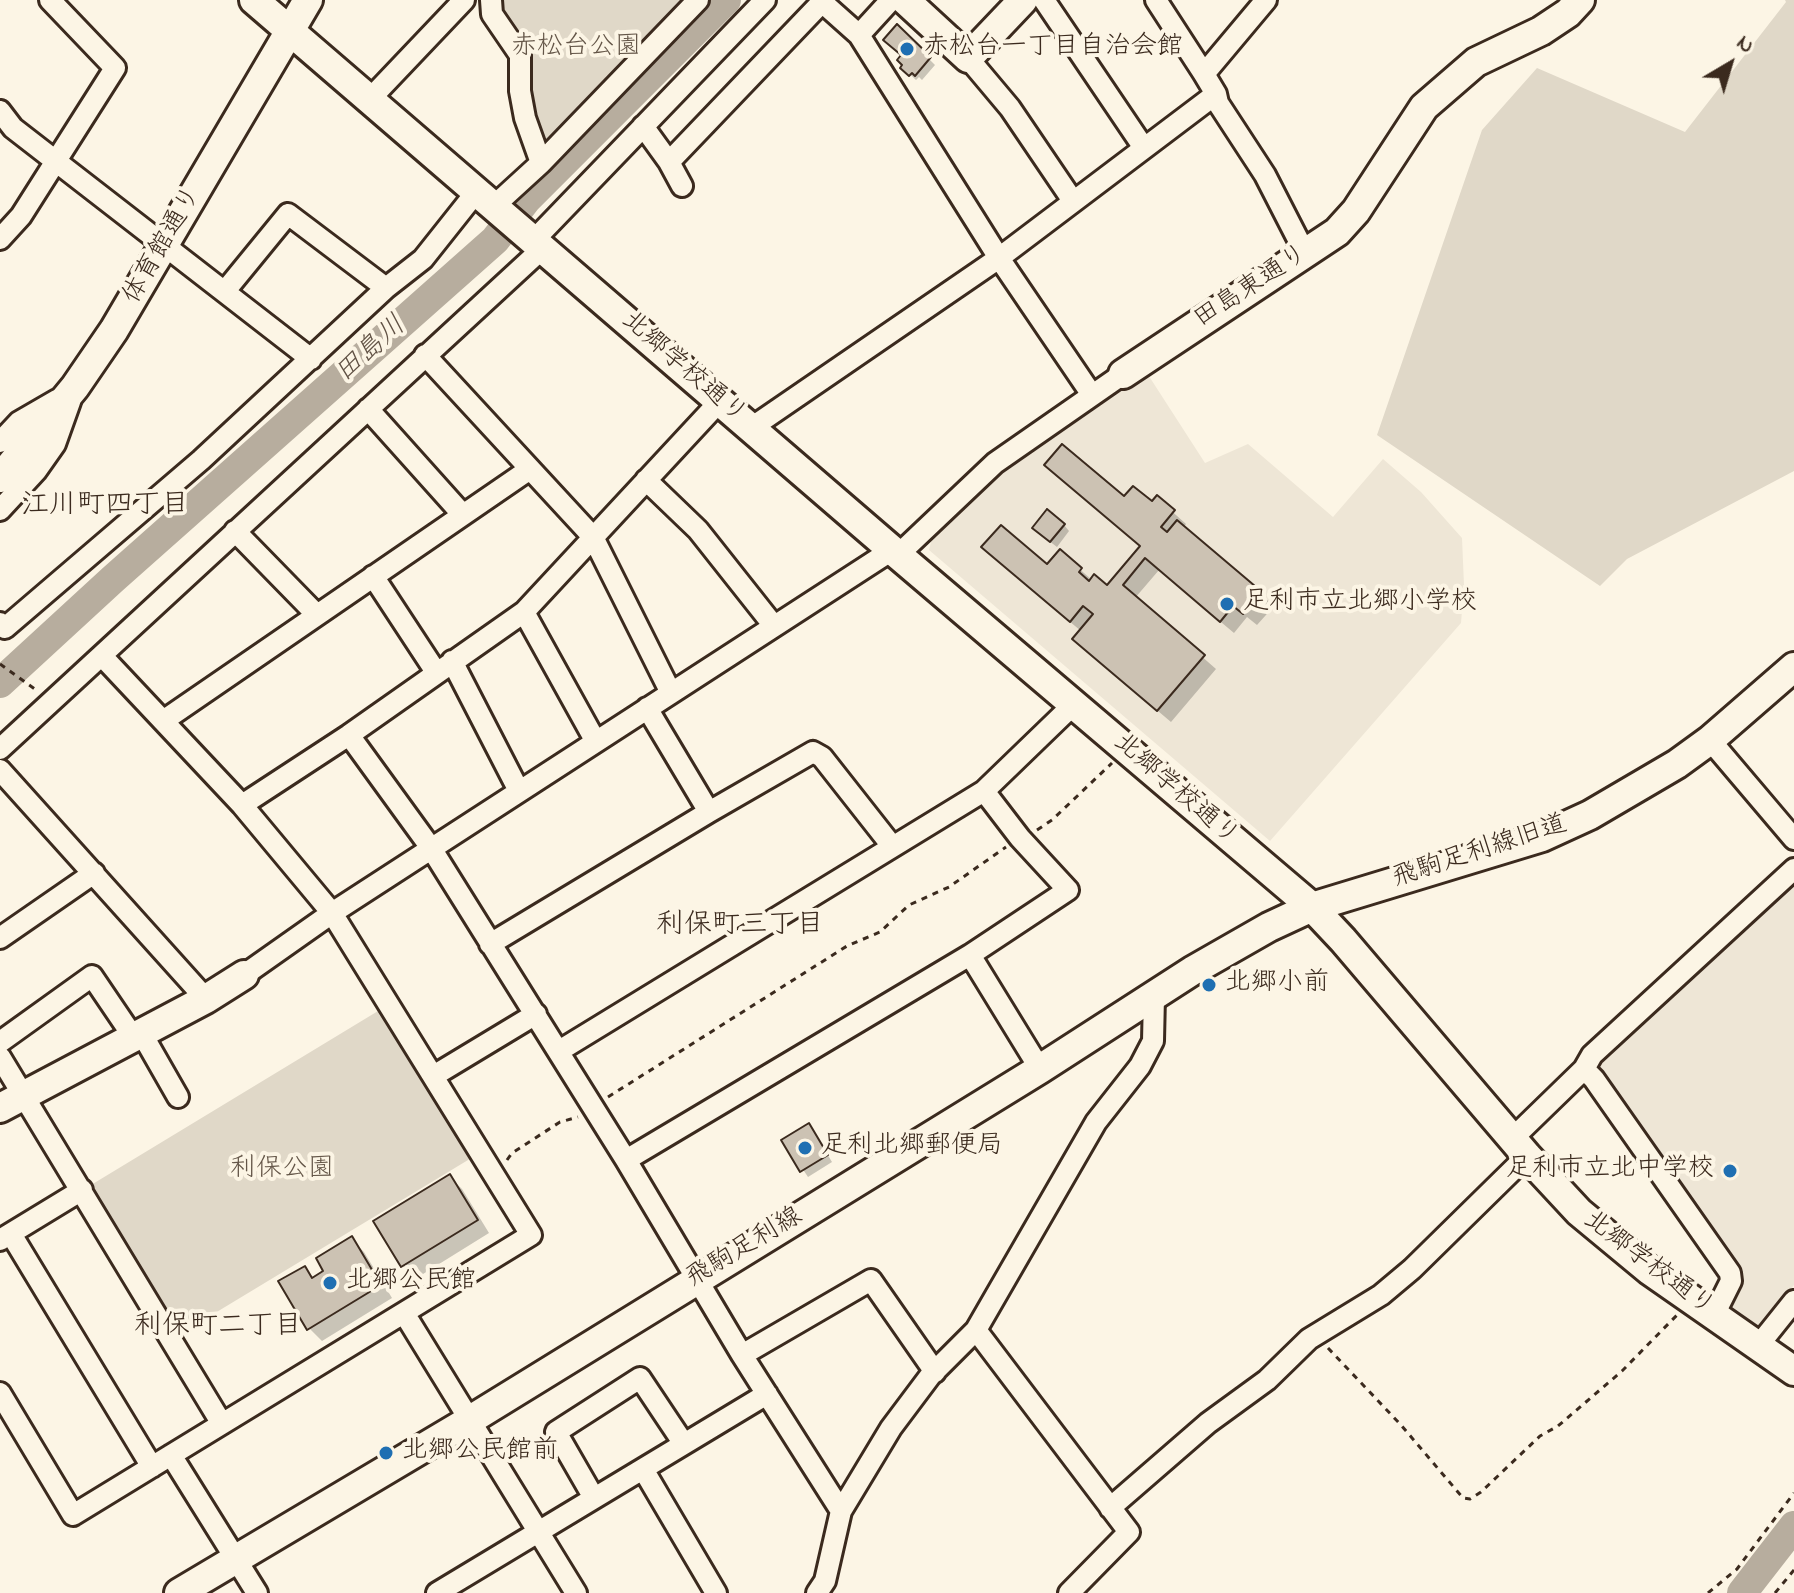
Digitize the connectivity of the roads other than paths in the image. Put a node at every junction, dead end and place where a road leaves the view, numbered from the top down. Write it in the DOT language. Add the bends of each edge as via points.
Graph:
graph roads {
  1 [pos="50,0"];
  2 [pos="254,0"];
  3 [pos="308,0"];
  4 [pos="464,0"];
  5 [pos="491,0"];
  6 [pos="698,0"];
  7 [pos="765,0"];
  8 [pos="891,0"];
  9 [pos="905,0"];
  10 [pos="1023,0"];
  11 [pos="1044,0"];
  12 [pos="1156,0"];
  13 [pos="1266,0"];
  14 [pos="1580,0"];
  15 [pos="290,30"];
  16 [pos="859,35"];
  17 [pos="968,58"];
  18 [pos="1204,74"];
  19 [pos="1216,94"];
  20 [pos="370,99"];
  21 [pos="0,111"];
  22 [pos="643,126"];
  23 [pos="1144,148"];
  24 [pos="57,162"];
  25 [pos="669,162"];
  26 [pos="541,163"];
  27 [pos="682,186"];
  28 [pos="1073,201"];
  29 [pos="490,202"];
  30 [pos="0,239"];
  31 [pos="535,241"];
  32 [pos="165,244"];
  33 [pos="1305,253"];
  34 [pos="999,258"];
  35 [pos="386,288"];
  36 [pos="225,291"];
  37 [pos="425,355"];
  38 [pos="311,359"];
  39 [pos="1123,374"];
  40 [pos="75,387"];
  41 [pos="1092,395"];
  42 [pos="720,401"];
  43 [pos="368,409"];
  44 [pos="751,428"];
  45 [pos="0,442"];
  46 [pos="530,469"];
  47 [pos="0,478"];
  48 [pos="646,480"];
  49 [pos="0,510"];
  50 [pos="463,515"];
  51 [pos="235,531"];
  52 [pos="593,537"];
  53 [pos="895,552"];
  54 [pos="373,576"];
  55 [pos="524,612"];
  56 [pos="317,615"];
  57 [pos="0,623"];
  58 [pos="774,626"];
  59 [pos="102,656"];
  60 [pos="444,666"];
  61 [pos="1794,667"];
  62 [pos="671,693"];
  63 [pos="1074,704"];
  64 [pos="647,708"];
  65 [pos="163,721"];
  66 [pos="349,735"];
  67 [pos="1710,740"];
  68 [pos="596,742"];
  69 [pos="0,749"];
  70 [pos="0,770"];
  71 [pos="519,791"];
  72 [pos="984,791"];
  73 [pos="242,805"];
  74 [pos="709,812"];
  75 [pos="1794,839"];
  76 [pos="892,846"];
  77 [pos="431,848"];
  78 [pos="1794,869"];
  79 [pos="94,873"];
  80 [pos="1312,907"];
  81 [pos="332,913"];
  82 [pos="0,938"];
  83 [pos="490,944"];
  84 [pos="970,955"];
  85 [pos="244,975"];
  86 [pos="1154,996"];
  87 [pos="206,999"];
  88 [pos="536,1014"];
  89 [pos="138,1036"];
  90 [pos="0,1042"];
  91 [pos="559,1051"];
  92 [pos="0,1057"];
  93 [pos="1040,1069"];
  94 [pos="1584,1069"];
  95 [pos="435,1075"];
  96 [pos="26,1096"];
  97 [pos="178,1097"];
  98 [pos="0,1108"];
  99 [pos="1520,1148"];
  100 [pos="626,1160"];
  101 [pos="82,1190"];
  102 [pos="6,1237"];
  103 [pos="697,1278"];
  104 [pos="1794,1301"];
  105 [pos="404,1313"];
  106 [pos="1714,1315"];
  107 [pos="976,1330"];
  108 [pos="1758,1346"];
  109 [pos="742,1355"];
  110 [pos="1794,1371"];
  111 [pos="935,1372"];
  112 [pos="0,1393"];
  113 [pos="767,1394"];
  114 [pos="470,1420"];
  115 [pos="222,1424"];
  116 [pos="684,1444"];
  117 [pos="171,1455"];
  118 [pos="152,1467"];
  119 [pos="643,1469"];
  120 [pos="594,1498"];
  121 [pos="1110,1508"];
  122 [pos="841,1511"];
  123 [pos="538,1532"];
  124 [pos="235,1560"];
  125 [pos="826,1589"];
  126 [pos="179,1593"];
  127 [pos="257,1593"];
  128 [pos="437,1593"];
  129 [pos="576,1593"];
  130 [pos="716,1593"];
  131 [pos="1069,1593"];
  1 -- 24 [label="street" via="115,68"];
  2 -- 15 [label="street"];
  3 -- 15 [label="street, 体育館通り"];
  4 -- 20 [label="street"];
  5 -- 26 [label="street" via="492,14 520,55 525,118"];
  6 -- 26 [label="street"];
  7 -- 22 [label="street"];
  8 -- 16 [label="street"];
  9 -- 17 [label="street"];
  10 -- 17 [label="street"];
  11 -- 23 [label="street"];
  12 -- 18 [label="street"];
  13 -- 18 [label="street"];
  14 -- 33 [label="street, 田島東通り" via="1541,31 1476,62 1424,107 1356,211 1337,232"];
  15 -- 20 [label="street"];
  15 -- 32 [label="street, 体育館通り"];
  16 -- 25 [label="street" via="822,2"];
  16 -- 34 [label="street"];
  17 -- 28 [label="street" via="1010,108"];
  18 -- 19 [label="street"];
  19 -- 23 [label="street"];
  19 -- 33 [label="street"];
  20 -- 29 [label="street"];
  21 -- 24 [label="street" via="13,128"];
  22 -- 25 [label="street"];
  22 -- 31 [label="street"];
  23 -- 28 [label="street"];
  24 -- 30 [label="street"];
  24 -- 32 [label="street"];
  25 -- 27 [label="street"];
  26 -- 29 [label="street"];
  28 -- 34 [label="street"];
  29 -- 31 [label="street, 北郷学校通り"];
  29 -- 35 [label="street"];
  31 -- 37 [label="street"];
  31 -- 42 [label="street, 北郷学校通り"];
  32 -- 36 [label="street"];
  32 -- 40 [label="street, 体育館通り"];
  33 -- 39 [label="street, 田島東通り"];
  34 -- 41 [label="street"];
  34 -- 44 [label="street"];
  35 -- 36 [label="street" via="288,214"];
  35 -- 38 [label="street"];
  36 -- 38 [label="street"];
  37 -- 43 [label="street"];
  37 -- 46 [label="street"];
  38 -- 57 [label="street" via="5,628"];
  39 -- 41 [label="street, 田島東通り"];
  40 -- 45 [label="street" via="19,422"];
  40 -- 47 [label="street, 体育館通り"];
  40 -- 49 [label="street" via="55,444"];
  41 -- 53 [label="street, 田島東通り" via="995,463"];
  42 -- 44 [label="street, 北郷学校通り"];
  42 -- 48 [label="street"];
  43 -- 50 [label="street"];
  43 -- 51 [label="street"];
  44 -- 53 [label="street, 北郷学校通り"];
  46 -- 50 [label="street"];
  46 -- 52 [label="street"];
  48 -- 52 [label="street"];
  48 -- 58 [label="street" via="698,530"];
  50 -- 54 [label="street"];
  51 -- 56 [label="street"];
  51 -- 59 [label="street"];
  52 -- 55 [label="street"];
  52 -- 62 [label="street"];
  53 -- 58 [label="street, 田島東通り"];
  53 -- 63 [label="street, 北郷学校通り"];
  54 -- 56 [label="street"];
  54 -- 60 [label="street"];
  55 -- 60 [label="street"];
  55 -- 68 [label="street"];
  56 -- 65 [label="street"];
  58 -- 62 [label="street, 田島東通り"];
  59 -- 65 [label="street"];
  59 -- 69 [label="street"];
  60 -- 66 [label="street"];
  60 -- 71 [label="street"];
  61 -- 67 [label="street, 飛駒足利線旧道"];
  62 -- 64 [label="street, 田島東通り"];
  63 -- 72 [label="street"];
  63 -- 80 [label="street, 北郷学校通り"];
  64 -- 68 [label="street, 田島東通り"];
  64 -- 74 [label="street"];
  65 -- 73 [label="street"];
  66 -- 73 [label="street"];
  66 -- 77 [label="street"];
  67 -- 75 [label="street"];
  67 -- 80 [label="street, 飛駒足利線旧道" via="1651,781 1542,837"];
  68 -- 71 [label="street, 田島東通り"];
  70 -- 79 [label="street"];
  71 -- 77 [label="street, 田島東通り"];
  72 -- 76 [label="street"];
  72 -- 84 [label="street" via="1068,890"];
  73 -- 81 [label="street"];
  74 -- 76 [label="street" via="813,752"];
  74 -- 83 [label="street"];
  76 -- 91 [label="street"];
  77 -- 81 [label="street, 田島東通り"];
  77 -- 83 [label="street"];
  78 -- 94 [label="street" via="1592,1055"];
  79 -- 82 [label="street"];
  79 -- 87 [label="street"];
  80 -- 86 [label="street, 飛駒足利線"];
  80 -- 99 [label="street, 北郷学校通り"];
  81 -- 85 [label="street, 田島東通り"];
  81 -- 95 [label="street"];
  83 -- 88 [label="street"];
  84 -- 93 [label="street"];
  84 -- 100 [label="street"];
  85 -- 87 [label="street"];
  86 -- 93 [label="street, 飛駒足利線"];
  86 -- 107 [label="street" via="1153,1041 1140,1066 1096,1122"];
  87 -- 89 [label="street"];
  88 -- 91 [label="street"];
  88 -- 95 [label="street"];
  89 -- 90 [label="street" via="92,976"];
  89 -- 96 [label="street"];
  89 -- 97 [label="street"];
  91 -- 100 [label="street"];
  92 -- 96 [label="street"];
  93 -- 103 [label="street, 飛駒足利線"];
  94 -- 99 [label="street"];
  94 -- 106 [label="street" via="1730,1273"];
  95 -- 105 [label="street" via="531,1235"];
  96 -- 98 [label="street"];
  96 -- 101 [label="street"];
  99 -- 106 [label="street, 北郷学校通り" via="1601,1233"];
  99 -- 121 [label="street" via="1412,1269 1381,1295 1316,1334"];
  100 -- 103 [label="street"];
  101 -- 102 [label="street"];
  101 -- 115 [label="street"];
  102 -- 118 [label="street"];
  103 -- 109 [label="street"];
  103 -- 114 [label="street, 飛駒足利線"];
  104 -- 108 [label="street"];
  105 -- 114 [label="street"];
  105 -- 115 [label="street"];
  106 -- 108 [label="street, 北郷学校通り"];
  107 -- 111 [label="street"];
  107 -- 121 [label="street"];
  108 -- 110 [label="street, 北郷学校通り"];
  109 -- 111 [label="street" via="871,1280"];
  109 -- 113 [label="street"];
  111 -- 122 [label="street" via="891,1428"];
  112 -- 118 [label="street" via="73,1515"];
  113 -- 116 [label="street"];
  113 -- 122 [label="street"];
  114 -- 123 [label="street"];
  114 -- 124 [label="street, 飛駒足利線"];
  115 -- 117 [label="street"];
  116 -- 119 [label="street"];
  116 -- 120 [label="street" via="640,1378 556,1432"];
  117 -- 118 [label="street"];
  117 -- 124 [label="street"];
  119 -- 120 [label="street"];
  119 -- 130 [label="street"];
  120 -- 123 [label="street"];
  121 -- 131 [label="street" via="1129,1532"];
  122 -- 125 [label="street"];
  123 -- 128 [label="street"];
  123 -- 129 [label="street"];
  124 -- 126 [label="street, 飛駒足利線"];
  124 -- 127 [label="street"];
}
